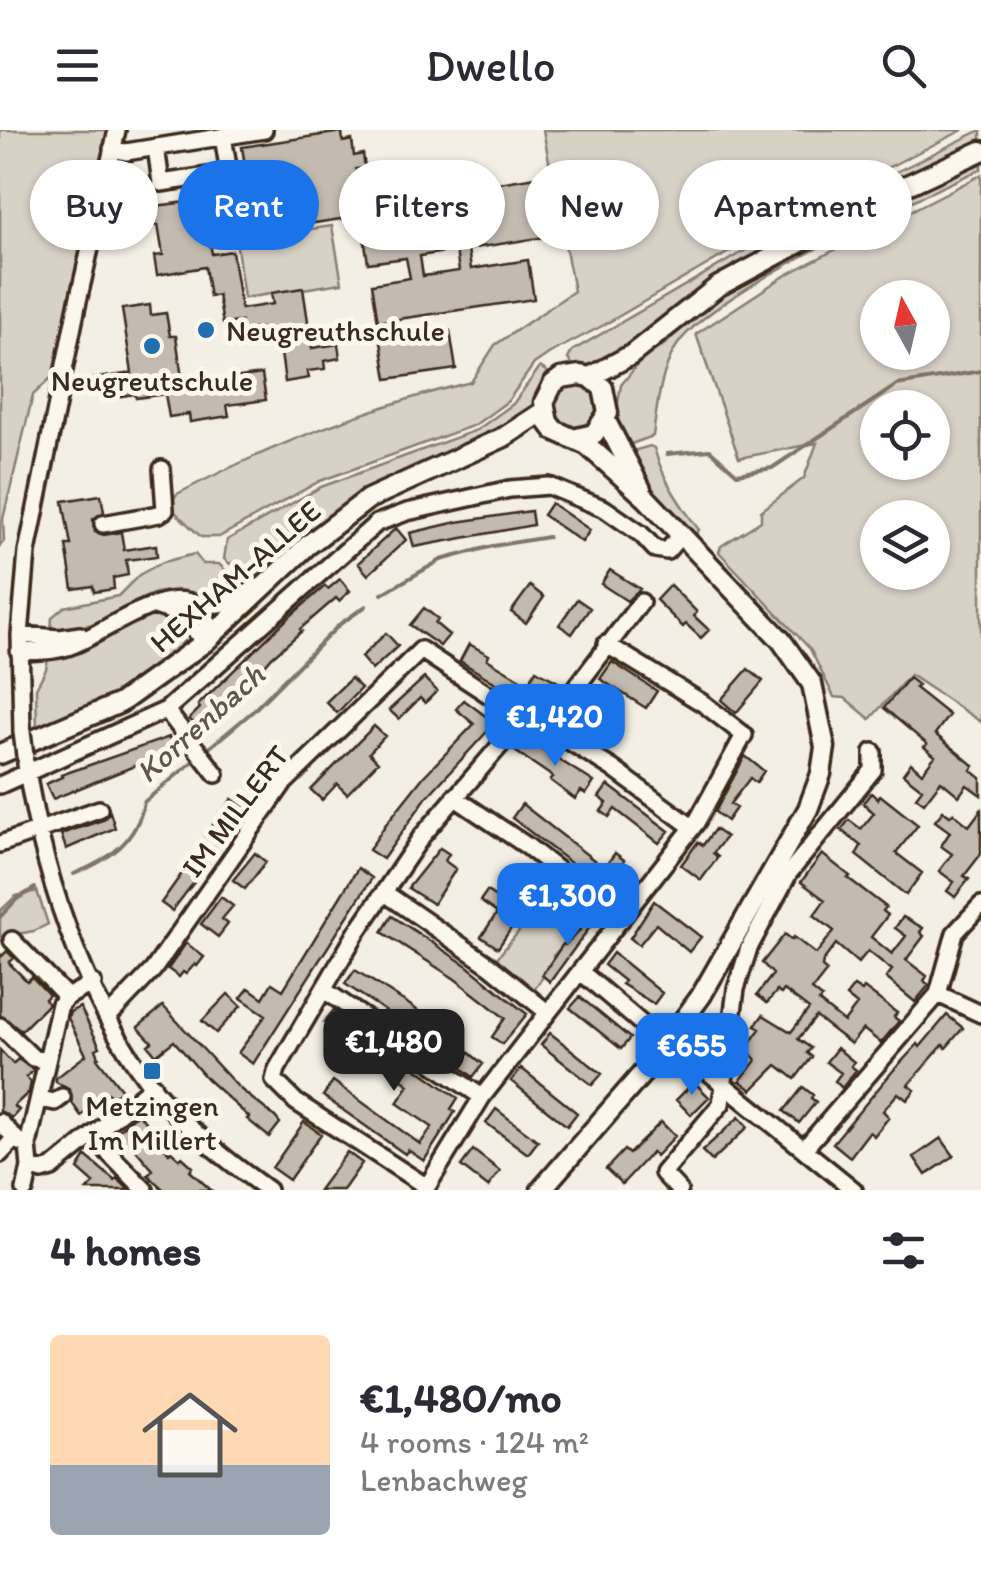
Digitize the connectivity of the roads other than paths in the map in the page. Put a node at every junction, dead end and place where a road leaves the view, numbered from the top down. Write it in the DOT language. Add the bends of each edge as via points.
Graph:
graph roads {
  1 [pos="117,130"];
  2 [pos="264,130"];
  3 [pos="224,136"];
  4 [pos="156,147"];
  5 [pos="112,149"];
  6 [pos="981,151"];
  7 [pos="631,355"];
  8 [pos="590,377"];
  9 [pos="607,395"];
  10 [pos="544,411"];
  11 [pos="606,421"];
  12 [pos="504,437"];
  13 [pos="568,438"];
  14 [pos="162,470"];
  15 [pos="646,498"];
  16 [pos="102,524"];
  17 [pos="680,536"];
  18 [pos="263,586"];
  19 [pos="640,602"];
  20 [pos="151,606"];
  21 [pos="196,606"];
  22 [pos="20,634"];
  23 [pos="94,634"];
  24 [pos="208,640"];
  25 [pos="606,644"];
  26 [pos="19,652"];
  27 [pos="166,710"];
  28 [pos="524,718"];
  29 [pos="546,727"];
  30 [pos="873,752"];
  31 [pos="0,754"];
  32 [pos="211,768"];
  33 [pos="28,774"];
  34 [pos="0,785"];
  35 [pos="454,797"];
  36 [pos="99,810"];
  37 [pos="692,827"];
  38 [pos="39,831"];
  39 [pos="0,844"];
  40 [pos="385,893"];
  41 [pos="981,905"];
  42 [pos="621,920"];
  43 [pos="12,940"];
  44 [pos="581,972"];
  45 [pos="93,983"];
  46 [pos="324,990"];
  47 [pos="938,994"];
  48 [pos="67,996"];
  49 [pos="547,1012"];
  50 [pos="981,1014"];
  51 [pos="108,1016"];
  52 [pos="0,1026"];
  53 [pos="648,1030"];
  54 [pos="670,1041"];
  55 [pos="47,1062"];
  56 [pos="723,1084"];
  57 [pos="153,1086"];
  58 [pos="482,1096"];
  59 [pos="62,1097"];
  60 [pos="40,1099"];
  61 [pos="0,1122"];
  62 [pos="92,1136"];
  63 [pos="22,1141"];
  64 [pos="804,1149"];
  65 [pos="0,1154"];
  66 [pos="30,1167"];
  67 [pos="426,1188"];
  68 [pos="266,1189"];
  69 [pos="25,1190"];
  70 [pos="145,1190"];
  71 [pos="540,1190"];
  72 [pos="679,1190"];
  73 [pos="854,1190"];
  1 -- 5 [label="street"];
  2 -- 3 [label="street"];
  3 -- 4 [label="street"];
  3 -- 4 [label="street" via="229,173 161,183"];
  4 -- 5 [label="street"];
  5 -- 22 [label="street" via="49,481 28,552"];
  6 -- 7 [label="main road" via="717,287"];
  7 -- 8 [label="main road"];
  7 -- 9 [label="main road"];
  8 -- 9 [label="main road"];
  8 -- 10 [label="main road" via="570,375 553,384"];
  9 -- 11 [label="main road"];
  10 -- 12 [label="main road, HEXHAM-ALLEE"];
  10 -- 13 [label="main road"];
  11 -- 13 [label="main road" via="594,434"];
  11 -- 15 [label="main road"];
  12 -- 13 [label="main road, HEXHAM-ALLEE"];
  12 -- 18 [label="main road, HEXHAM-ALLEE" via="368,498"];
  13 -- 15 [label="main road" via="587,445"];
  14 -- 16 [label="street" via="166,510"];
  15 -- 17 [label="main road"];
  17 -- 27 [label="street" via="667,551 654,549 605,508 550,486 510,489 377,522"];
  17 -- 54 [label="main road" via="800,664 812,684 824,747 808,809"];
  18 -- 21 [label="street" via="228,603"];
  18 -- 24 [label="main road, HEXHAM-ALLEE"];
  19 -- 25 [label="street"];
  20 -- 21 [label="street" via="178,600"];
  20 -- 23 [label="street"];
  20 -- 24 [label="street" via="180,614"];
  21 -- 24 [label="street" via="206,616"];
  22 -- 23 [label="street"];
  22 -- 26 [label="street"];
  23 -- 26 [label="street" via="73,646"];
  24 -- 31 [label="main road, HEXHAM-ALLEE" via="120,703"];
  25 -- 29 [label="street"];
  25 -- 37 [label="street" via="744,735"];
  26 -- 33 [label="street, bridge" via="13,678"];
  27 -- 32 [label="street"];
  27 -- 33 [label="street"];
  28 -- 29 [label="street"];
  28 -- 35 [label="street"];
  28 -- 51 [label="street, IM MILLERT" via="420,650 283,784 153,970"];
  29 -- 37 [label="street"];
  30 -- 56 [label="street" via="873,770 789,872 749,948"];
  33 -- 34 [label="street"];
  33 -- 38 [label="street"];
  35 -- 40 [label="street"];
  35 -- 42 [label="street"];
  36 -- 38 [label="street"];
  37 -- 42 [label="street"];
  38 -- 39 [label="street"];
  38 -- 45 [label="street" via="66,925"];
  40 -- 46 [label="street"];
  40 -- 49 [label="street"];
  41 -- 47 [label="street" via="955,933"];
  42 -- 44 [label="street"];
  43 -- 48 [label="street"];
  44 -- 49 [label="street"];
  44 -- 53 [label="street"];
  45 -- 48 [label="street"];
  45 -- 51 [label="street"];
  46 -- 58 [label="street"];
  46 -- 67 [label="street" via="274,1080 296,1102"];
  47 -- 50 [label="street"];
  47 -- 64 [label="street"];
  48 -- 55 [label="street"];
  49 -- 58 [label="street"];
  51 -- 57 [label="street"];
  52 -- 55 [label="street"];
  54 -- 56 [label="street"];
  54 -- 71 [label="main road"];
  55 -- 60 [label="street"];
  56 -- 64 [label="street"];
  56 -- 72 [label="street" via="721,1104 664,1173"];
  57 -- 62 [label="street"];
  57 -- 68 [label="street" via="174,1121"];
  58 -- 67 [label="street"];
  59 -- 60 [label="street"];
  60 -- 63 [label="street"];
  61 -- 63 [label="street"];
  62 -- 66 [label="street" via="52,1168"];
  62 -- 70 [label="street"];
  63 -- 65 [label="street"];
  63 -- 66 [label="street"];
  64 -- 73 [label="street"];
  66 -- 69 [label="street"];
}
